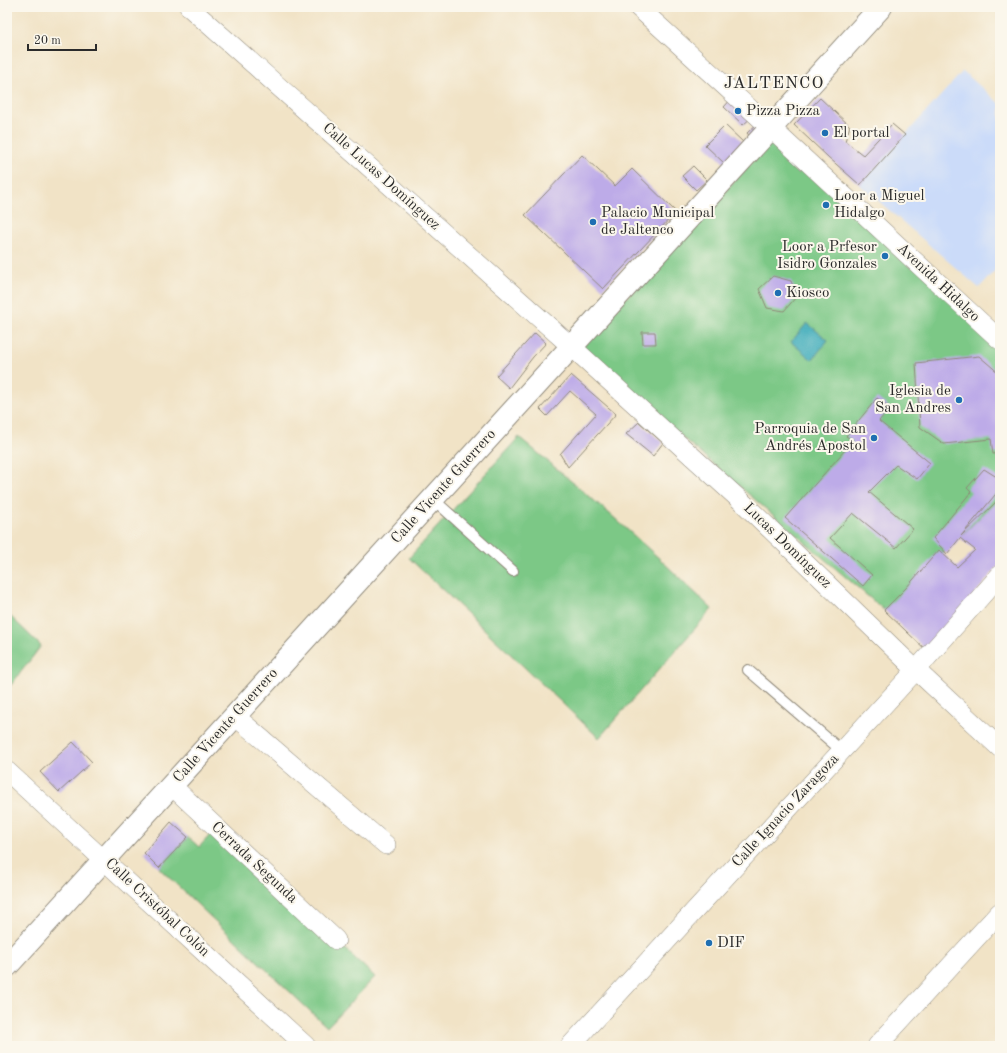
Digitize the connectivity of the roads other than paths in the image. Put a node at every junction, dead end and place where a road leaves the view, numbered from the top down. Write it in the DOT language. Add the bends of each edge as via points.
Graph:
graph roads {
  1 [pos="190,7"];
  2 [pos="638,7"];
  3 [pos="881,7"];
  4 [pos="771,128"];
  5 [pos="1000,340"];
  6 [pos="572,347"];
  7 [pos="433,499"];
  8 [pos="513,570"];
  9 [pos="1000,575"];
  10 [pos="748,670"];
  11 [pos="916,670"];
  12 [pos="235,716"];
  13 [pos="1000,748"];
  14 [pos="842,751"];
  15 [pos="7,771"];
  16 [pos="172,786"];
  17 [pos="386,845"];
  18 [pos="104,860"];
  19 [pos="1000,912"];
  20 [pos="336,940"];
  21 [pos="7,966"];
  22 [pos="306,1046"];
  23 [pos="570,1046"];
  24 [pos="877,1046"];
  1 -- 6 [label="street, Calle Lucas Domínguez"];
  2 -- 4 [label="street, Avenida Hidalgo"];
  3 -- 4 [label="street, Calle Vicente Guerrero"];
  4 -- 5 [label="street, Avenida Hidalgo"];
  4 -- 6 [label="street, Calle Vicente Guerrero"];
  6 -- 7 [label="street, Calle Vicente Guerrero"];
  6 -- 11 [label="street, Lucas Domínguez" via="739,499"];
  7 -- 8 [label="lane"];
  7 -- 12 [label="street, Calle Vicente Guerrero"];
  9 -- 11 [label="street, Calle Ignacio Zaragoza"];
  10 -- 14 [label="lane"];
  11 -- 13 [label="street, Lucas Domínguez"];
  11 -- 14 [label="street, Calle Ignacio Zaragoza"];
  12 -- 16 [label="street, Calle Vicente Guerrero"];
  12 -- 17 [label="street"];
  14 -- 23 [label="street, Calle Ignacio Zaragoza"];
  15 -- 18 [label="street, Calle Cristóbal Colón"];
  16 -- 18 [label="street, Calle Vicente Guerrero"];
  16 -- 20 [label="street, Cerrada Segunda"];
  18 -- 21 [label="street, Calle Vicente Guerrero"];
  18 -- 22 [label="street, Calle Cristóbal Colón"];
  19 -- 24 [label="street"];
}
